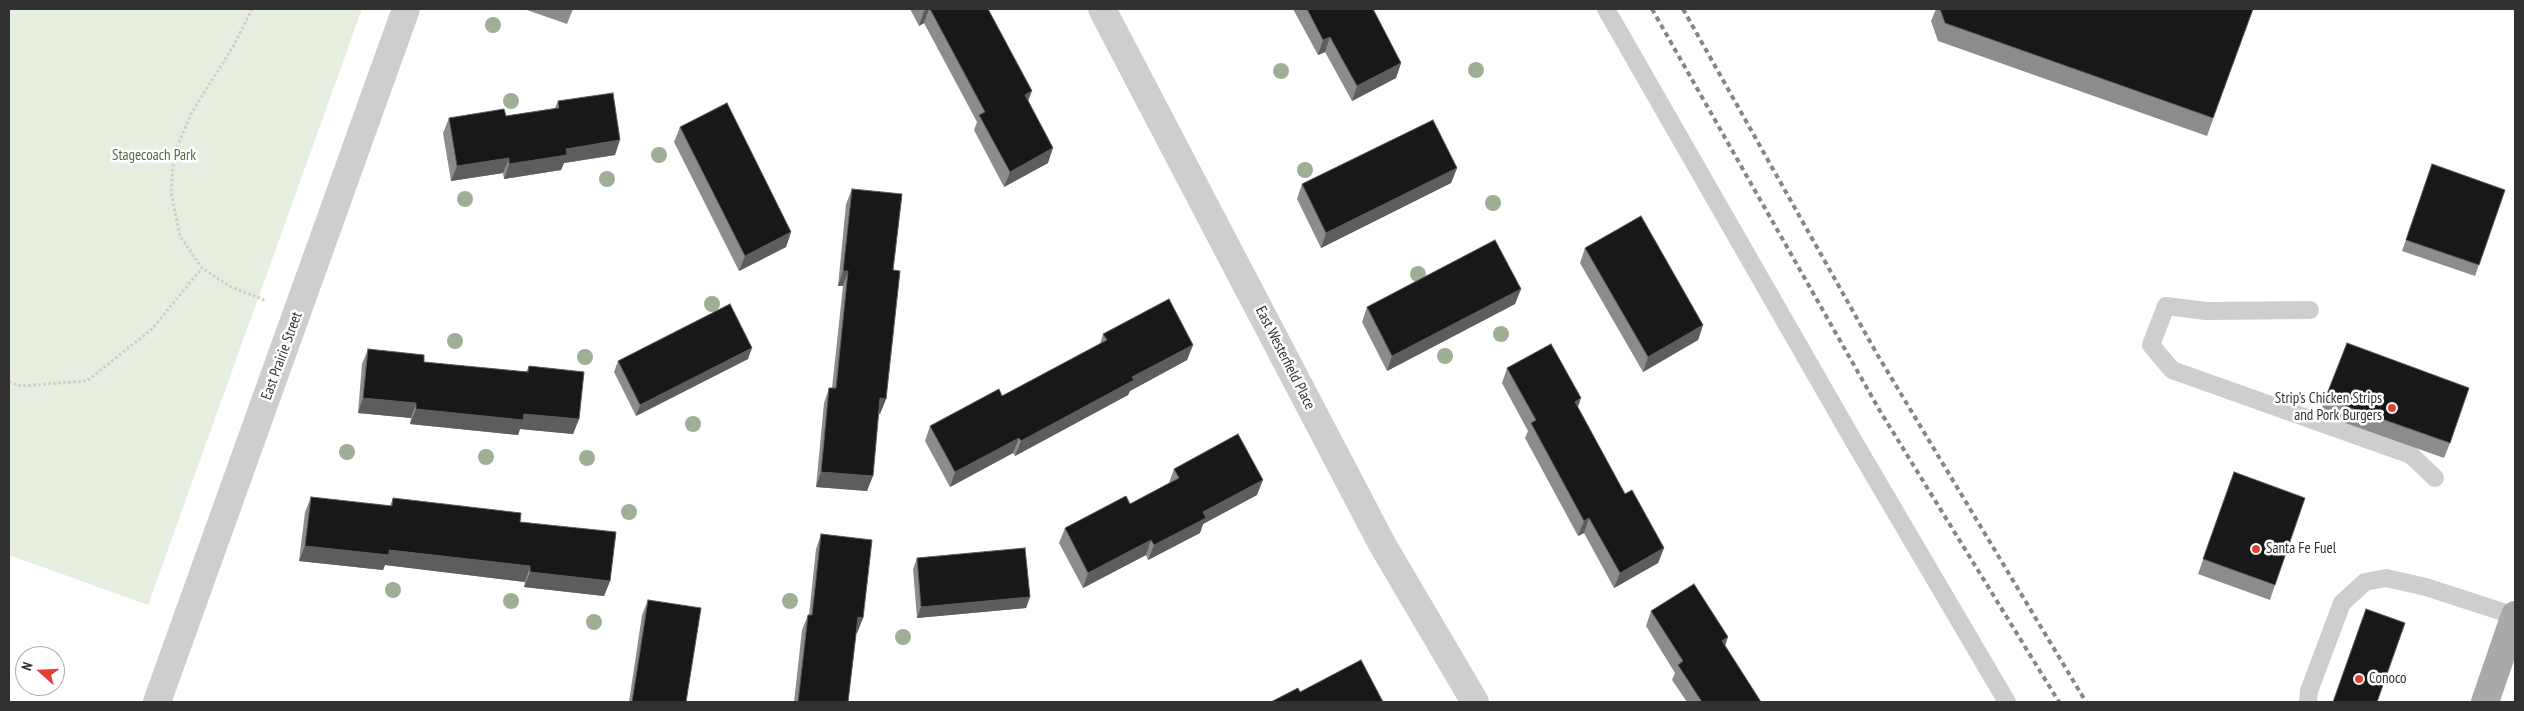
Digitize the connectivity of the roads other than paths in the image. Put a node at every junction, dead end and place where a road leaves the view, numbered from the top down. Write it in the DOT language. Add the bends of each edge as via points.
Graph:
graph roads {
  1 [pos="406,9"];
  2 [pos="1102,9"];
  3 [pos="1606,9"];
  4 [pos="2310,310"];
  5 [pos="2435,478"];
  6 [pos="2515,615"];
  7 [pos="158,702"];
  8 [pos="1475,702"];
  9 [pos="2007,702"];
  10 [pos="2308,702"];
  11 [pos="2485,702"];
  1 -- 7 [label="street, East Prairie Street"];
  2 -- 8 [label="street, East Westerfield Place" via="1382,544"];
  3 -- 9 [label="lane"];
  4 -- 5 [label="lane" via="2206,311 2166,306 2151,345 2172,370 2411,455"];
  6 -- 10 [label="lane" via="2386,578 2365,582 2342,603"];
  6 -- 11 [label="main road"];
}
